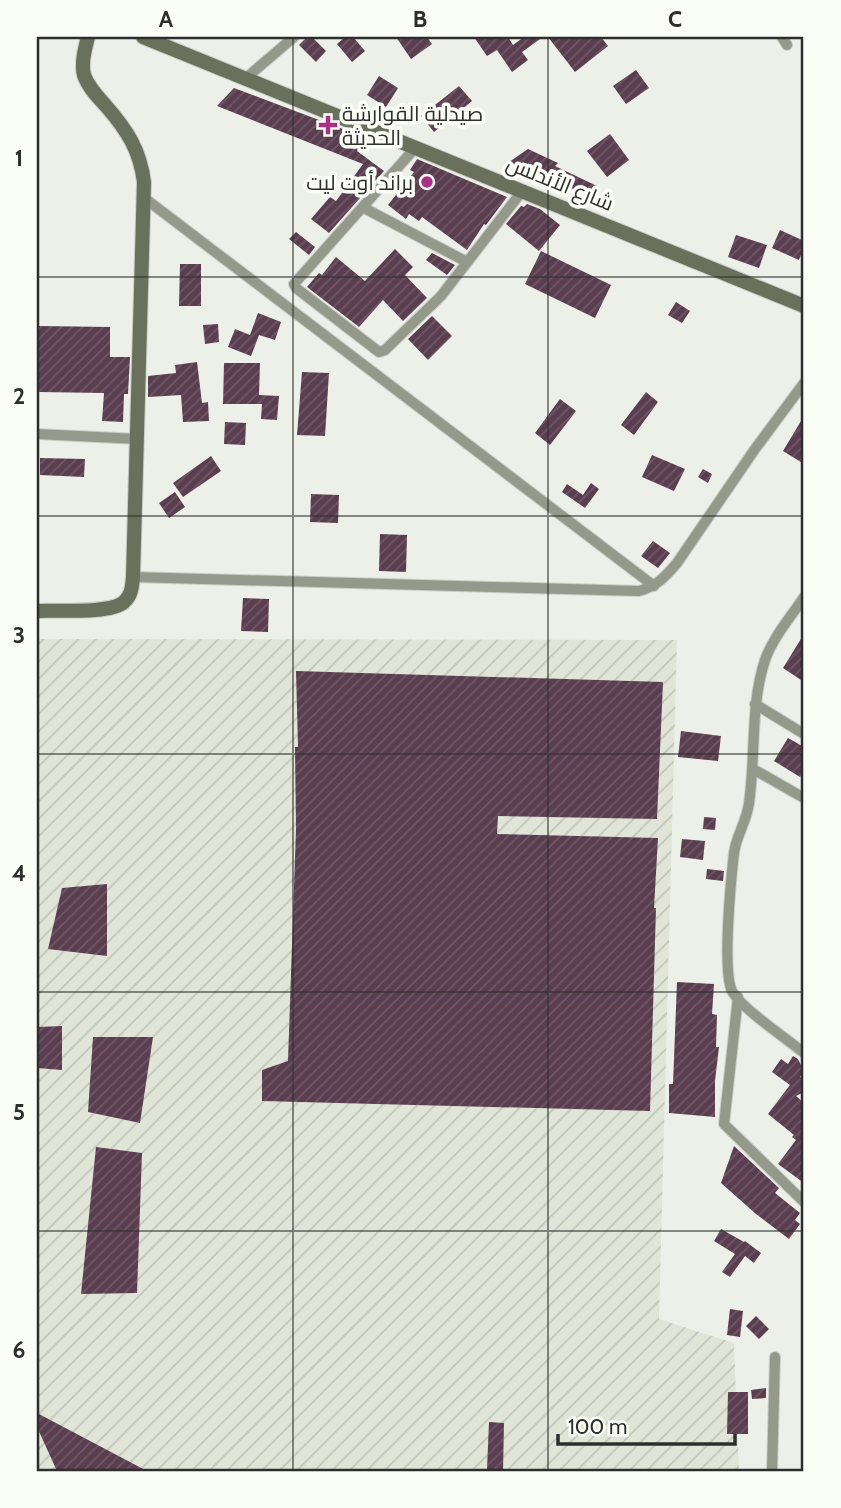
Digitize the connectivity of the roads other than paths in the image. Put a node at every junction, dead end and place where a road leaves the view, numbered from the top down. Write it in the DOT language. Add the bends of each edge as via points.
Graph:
graph roads {
  1 [pos="88,37"];
  2 [pos="143,37"];
  3 [pos="294,37"];
  4 [pos="246,78"];
  5 [pos="416,147"];
  6 [pos="523,190"];
  7 [pos="143,197"];
  8 [pos="364,208"];
  9 [pos="467,262"];
  10 [pos="804,306"];
  11 [pos="804,383"];
  12 [pos="37,434"];
  13 [pos="137,439"];
  14 [pos="133,577"];
  15 [pos="653,586"];
  16 [pos="804,597"];
  17 [pos="37,611"];
  18 [pos="755,704"];
  19 [pos="804,734"];
  20 [pos="753,769"];
  21 [pos="804,798"];
  22 [pos="738,998"];
  23 [pos="804,1053"];
  24 [pos="804,1202"];
  25 [pos="775,1357"];
  26 [pos="772,1471"];
  1 -- 7 [label="main road" via="84,76 136,147 142,164"];
  2 -- 4 [label="main road, شارع الأندلس"];
  3 -- 4 [label="street"];
  4 -- 5 [label="main road, شارع الأندلس"];
  5 -- 6 [label="main road, شارع الأندلس"];
  5 -- 8 [label="street"];
  6 -- 9 [label="street"];
  6 -- 10 [label="main road, شارع الأندلس"];
  7 -- 13 [label="main road"];
  7 -- 15 [label="street"];
  8 -- 9 [label="street"];
  8 -- 9 [label="street" via="294,286 379,352 441,296"];
  11 -- 15 [label="street" via="677,563"];
  12 -- 13 [label="street"];
  13 -- 14 [label="main road"];
  14 -- 15 [label="street" via="639,590"];
  14 -- 17 [label="main road" via="131,593 113,608"];
  16 -- 18 [label="street" via="766,657"];
  18 -- 19 [label="street"];
  18 -- 20 [label="street"];
  20 -- 21 [label="street"];
  20 -- 22 [label="street" via="732,879 729,980"];
  22 -- 23 [label="street"];
  22 -- 24 [label="street" via="724,1124"];
  25 -- 26 [label="street"];
}
